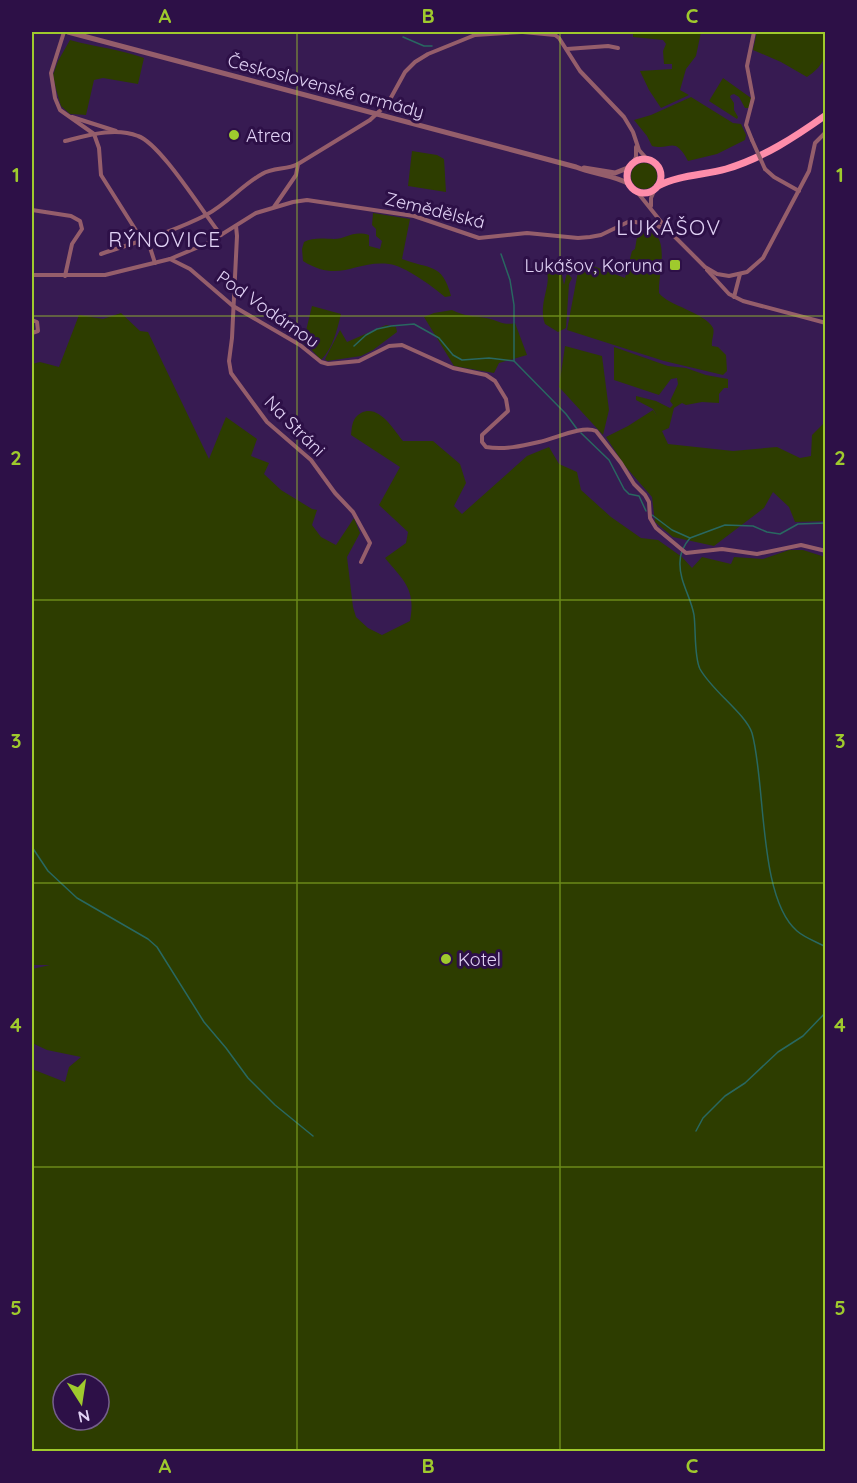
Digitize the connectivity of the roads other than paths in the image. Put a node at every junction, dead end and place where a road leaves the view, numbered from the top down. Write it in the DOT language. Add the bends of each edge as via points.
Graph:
graph roads {
  1 [pos="66,32"];
  2 [pos="522,32"];
  3 [pos="754,32"];
  4 [pos="475,33"];
  5 [pos="618,48"];
  6 [pos="566,49"];
  7 [pos="66,114"];
  8 [pos="376,115"];
  9 [pos="825,116"];
  10 [pos="120,132"];
  11 [pos="825,132"];
  12 [pos="94,134"];
  13 [pos="65,141"];
  14 [pos="636,141"];
  15 [pos="647,159"];
  16 [pos="298,164"];
  17 [pos="631,165"];
  18 [pos="576,167"];
  19 [pos="661,171"];
  20 [pos="695,176"];
  21 [pos="629,184"];
  22 [pos="656,189"];
  23 [pos="800,191"];
  24 [pos="638,193"];
  25 [pos="274,207"];
  26 [pos="32,210"];
  27 [pos="652,210"];
  28 [pos="205,215"];
  29 [pos="236,226"];
  30 [pos="666,228"];
  31 [pos="221,235"];
  32 [pos="144,239"];
  33 [pos="101,254"];
  34 [pos="170,259"];
  35 [pos="154,263"];
  36 [pos="705,267"];
  37 [pos="740,274"];
  38 [pos="32,275"];
  39 [pos="65,276"];
  40 [pos="734,297"];
  41 [pos="233,306"];
  42 [pos="32,320"];
  43 [pos="825,323"];
  44 [pos="32,333"];
  45 [pos="825,551"];
  46 [pos="361,562"];
  1 -- 7 [label="street" via="51,73 55,98"];
  1 -- 8 [label="street, Československé armády"];
  2 -- 4 [label="street"];
  2 -- 6 [label="street" via="555,35"];
  3 -- 23 [label="street, bridge" via="747,66 753,98 746,125 765,169"];
  4 -- 8 [label="street" via="415,62"];
  5 -- 6 [label="street"];
  6 -- 14 [label="street" via="580,71 624,117"];
  7 -- 10 [label="street"];
  7 -- 12 [label="street"];
  8 -- 16 [label="street"];
  8 -- 18 [label="street, Československé armády"];
  9 -- 20 [label="main road" via="763,154"];
  10 -- 12 [label="street"];
  10 -- 28 [label="street" via="149,141"];
  11 -- 23 [label="street" via="815,143 813,161"];
  12 -- 13 [label="street"];
  12 -- 32 [label="street" via="101,175"];
  14 -- 15 [label="street"];
  14 -- 17 [label="street" via="637,154"];
  15 -- 17 [label="main road, Československé armády"];
  15 -- 19 [label="main road"];
  16 -- 25 [label="street" via="296,175"];
  16 -- 28 [label="street" via="261,174"];
  17 -- 18 [label="street, Československé armády" via="615,173"];
  17 -- 21 [label="main road"];
  18 -- 21 [label="street, Československé armády"];
  19 -- 20 [label="main road" via="673,176"];
  19 -- 22 [label="main road" via="662,179"];
  20 -- 22 [label="main road"];
  21 -- 24 [label="main road, Československé armády"];
  22 -- 24 [label="main road"];
  22 -- 27 [label="street"];
  23 -- 37 [label="street" via="763,258"];
  24 -- 27 [label="street, Československé armády"];
  25 -- 29 [label="street, Zemědělská" via="255,213"];
  25 -- 30 [label="street, Zemědělská" via="307,200 333,203 414,216 479,238 527,233 590,237 630,221"];
  26 -- 39 [label="street" via="80,221 82,229 72,244"];
  27 -- 30 [label="street, Československé armády"];
  28 -- 31 [label="street"];
  28 -- 32 [label="street"];
  29 -- 31 [label="street, Zemědělská"];
  29 -- 41 [label="street, Na Stráni"];
  30 -- 36 [label="street, Československé armády"];
  31 -- 34 [label="street, Zemědělská"];
  32 -- 33 [label="street"];
  32 -- 35 [label="street"];
  34 -- 35 [label="street"];
  34 -- 41 [label="street, Pod Vodárnou" via="190,269"];
  35 -- 39 [label="street" via="105,275"];
  36 -- 37 [label="street" via="722,275"];
  36 -- 40 [label="street, Československé armády"];
  37 -- 40 [label="street"];
  38 -- 39 [label="street"];
  40 -- 43 [label="street"];
  41 -- 45 [label="street, Pod Vodárnou" via="328,364 359,360 389,346 402,345 453,368 486,375 503,392 508,407 506,415 482,435 486,447 515,447 583,430 596,431 645,495 656,528 682,550 695,553 722,549 757,554 801,544"];
  41 -- 46 [label="street, Na Stráni" via="231,373 267,423 311,460 356,517 370,543"];
  42 -- 44 [label="street" via="39,327"];
}
